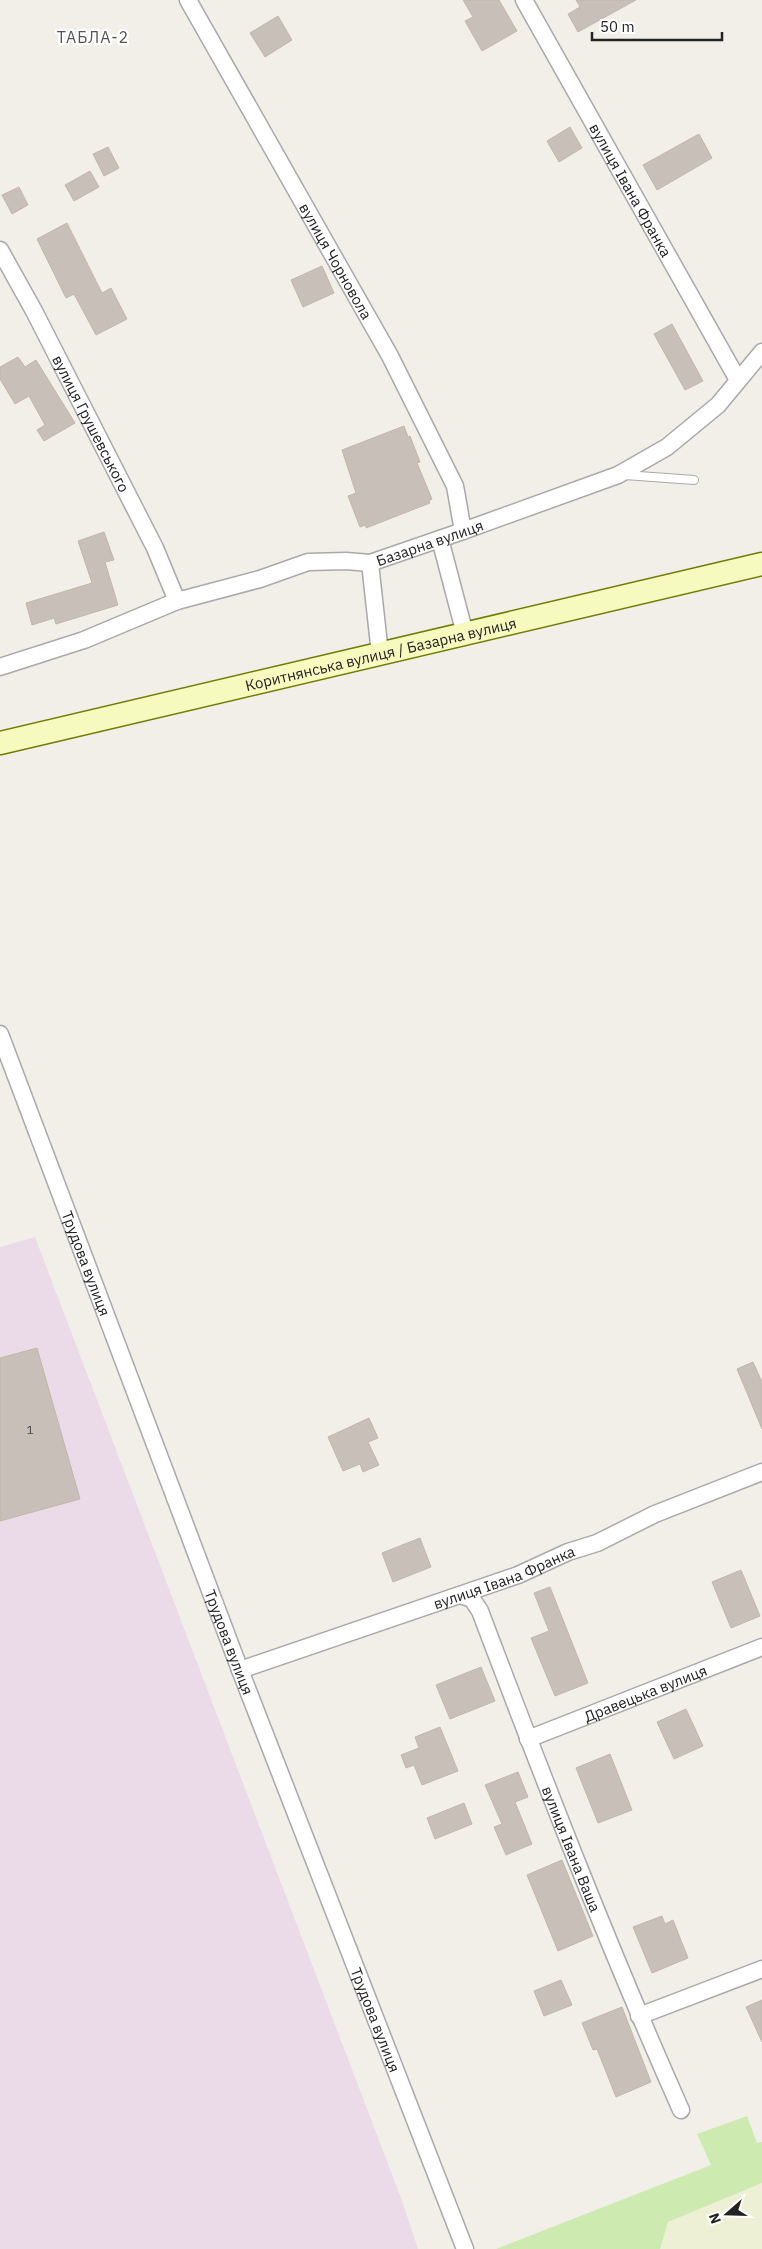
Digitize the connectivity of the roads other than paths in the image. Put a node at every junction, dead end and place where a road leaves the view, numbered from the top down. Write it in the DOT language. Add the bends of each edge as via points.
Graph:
graph roads {
  1 [pos="188,0"];
  2 [pos="524,0"];
  3 [pos="0,250"];
  4 [pos="762,352"];
  5 [pos="738,380"];
  6 [pos="618,475"];
  7 [pos="694,480"];
  8 [pos="463,532"];
  9 [pos="440,539"];
  10 [pos="370,563"];
  11 [pos="762,564"];
  12 [pos="177,601"];
  13 [pos="465,634"];
  14 [pos="380,654"];
  15 [pos="0,667"];
  16 [pos="0,743"];
  17 [pos="0,1034"];
  18 [pos="762,1472"];
  19 [pos="460,1595"];
  20 [pos="762,1647"];
  21 [pos="240,1670"];
  22 [pos="528,1739"];
  23 [pos="762,1969"];
  24 [pos="639,2016"];
  25 [pos="680,2110"];
  26 [pos="465,2249"];
  1 -- 8 [label="street, вулиця Чорновола" via="390,356 455,486"];
  2 -- 5 [label="street, вулиця Івана Франка"];
  3 -- 12 [label="street, вулиця Грушевського" via="155,548"];
  4 -- 5 [label="street, Базарна вулиця"];
  5 -- 6 [label="street, Базарна вулиця" via="718,405 667,447"];
  6 -- 7 [label="lane"];
  6 -- 8 [label="street, Базарна вулиця"];
  8 -- 9 [label="street, Базарна вулиця"];
  9 -- 10 [label="street, Базарна вулиця"];
  9 -- 13 [label="street"];
  10 -- 12 [label="street, Базарна вулиця" via="308,562 260,579"];
  10 -- 14 [label="street"];
  11 -- 13 [label="street, Коритнянська вулиця / Базарна вулиця"];
  12 -- 15 [label="street, Базарна вулиця" via="84,640"];
  13 -- 14 [label="street, Коритнянська вулиця / Базарна вулиця"];
  14 -- 16 [label="street, Коритнянська вулиця / Базарна вулиця"];
  17 -- 21 [label="street, Трудова вулиця"];
  18 -- 19 [label="street, вулиця Івана Франка" via="655,1514 597,1543"];
  19 -- 21 [label="street, вулиця Івана Франка"];
  19 -- 22 [label="street, вулиця Івана Ваша" via="472,1599 480,1611"];
  20 -- 22 [label="street, Дравецька вулиця"];
  21 -- 26 [label="street, Трудова вулиця"];
  22 -- 24 [label="street, вулиця Івана Ваша"];
  23 -- 24 [label="street"];
  24 -- 25 [label="street, вулиця Івана Ваша"];
}
